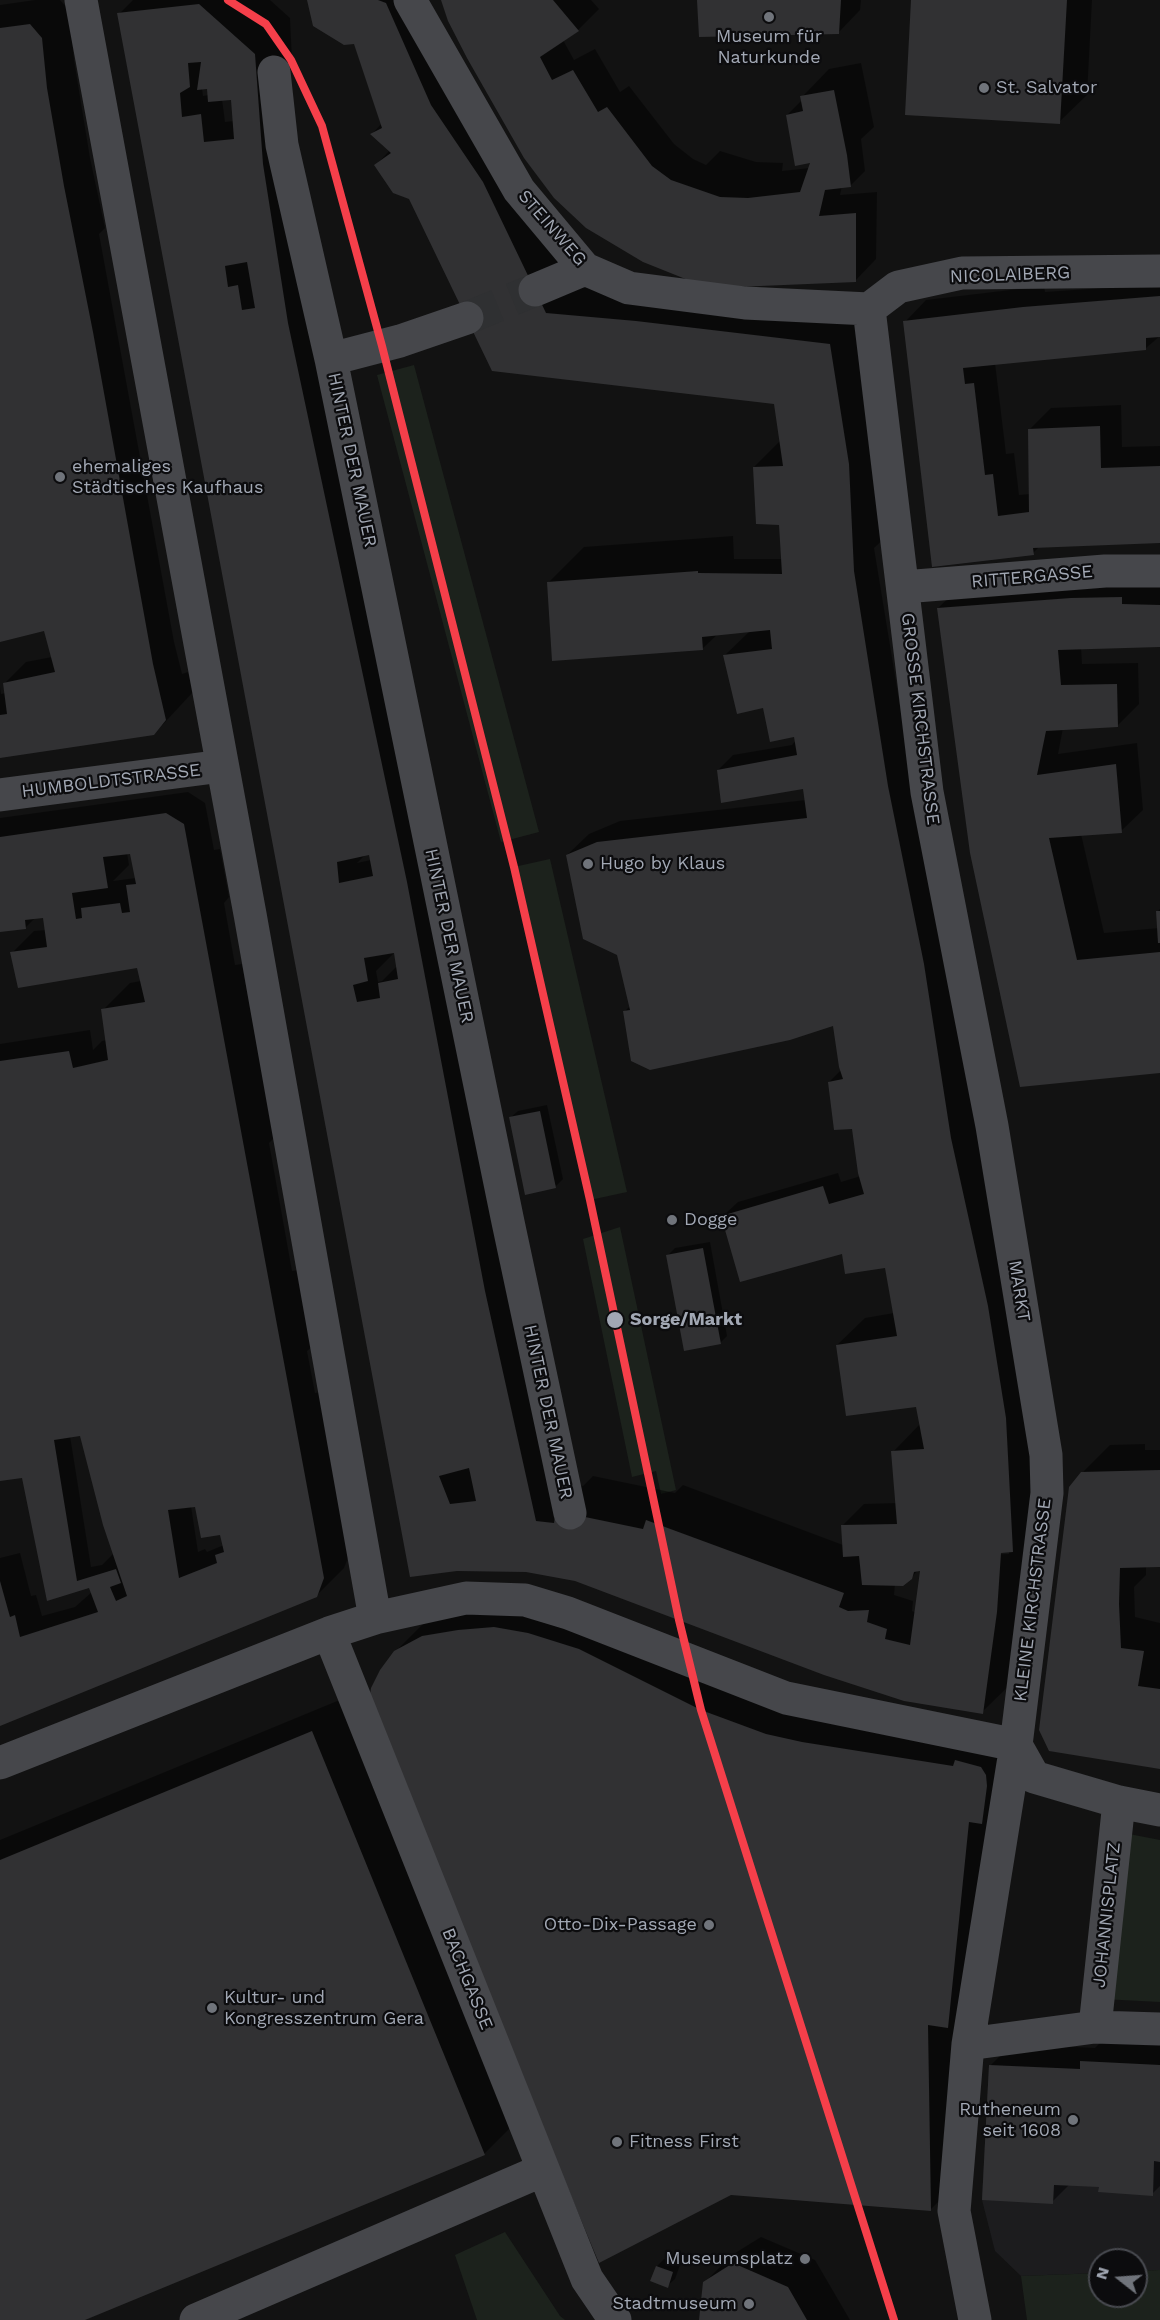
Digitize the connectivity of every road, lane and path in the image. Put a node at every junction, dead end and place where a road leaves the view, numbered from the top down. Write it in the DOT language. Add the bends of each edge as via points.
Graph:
graph roads {
  1 [pos="81,0"];
  2 [pos="410,0"];
  3 [pos="274,72"];
  4 [pos="585,269"];
  5 [pos="1160,271"];
  6 [pos="535,290"];
  7 [pos="869,309"];
  8 [pos="467,318"];
  9 [pos="331,359"];
  10 [pos="1160,571"];
  11 [pos="903,587"];
  12 [pos="222,766"];
  13 [pos="0,795"];
  14 [pos="992,1126"];
  15 [pos="1046,1455"];
  16 [pos="570,1513"];
  17 [pos="375,1618"];
  18 [pos="329,1633"];
  19 [pos="1016,1745"];
  20 [pos="0,1763"];
  21 [pos="1119,1802"];
  22 [pos="1160,1810"];
  23 [pos="1095,2027"];
  24 [pos="1160,2029"];
  25 [pos="968,2044"];
  26 [pos="543,2170"];
  27 [pos="196,2320"];
  28 [pos="615,2320"];
  29 [pos="975,2320"];
  1 -- 12 [label="street"];
  2 -- 4 [label="street, STEINWEG" via="519,190"];
  3 -- 9 [label="street, HINTER DER MAUER" via="282,145"];
  4 -- 6 [label="street"];
  4 -- 7 [label="street, STEINWEG" via="640,290 745,303"];
  5 -- 7 [label="street, NICOLAIBERG" via="962,273 898,287"];
  7 -- 11 [label="street, GROSSE KIRCHSTRASSE"];
  8 -- 9 [label="street, HINTER DER MAUER"];
  9 -- 16 [label="street, HINTER DER MAUER"];
  10 -- 11 [label="street, RITTERGASSE" via="1105,571"];
  11 -- 14 [label="street, GROSSE KIRCHSTRASSE" via="927,792"];
  12 -- 13 [label="street, HUMBOLDTSTRASSE"];
  12 -- 17 [label="street"];
  14 -- 15 [label="street, MARKT"];
  15 -- 19 [label="street, KLEINE KIRCHSTRASSE" via="1047,1493"];
  17 -- 18 [label="street"];
  17 -- 19 [label="street" via="466,1598 525,1600 786,1698"];
  18 -- 20 [label="street"];
  18 -- 26 [label="street, BACHGASSE"];
  19 -- 21 [label="street" via="1034,1777"];
  19 -- 25 [label="street"];
  21 -- 22 [label="street"];
  21 -- 23 [label="street, JOHANNISPLATZ"];
  23 -- 24 [label="street"];
  23 -- 25 [label="street"];
  25 -- 29 [label="street" via="954,2211"];
  26 -- 27 [label="street"];
  26 -- 28 [label="street, BACHGASSE" via="587,2279"];
}
